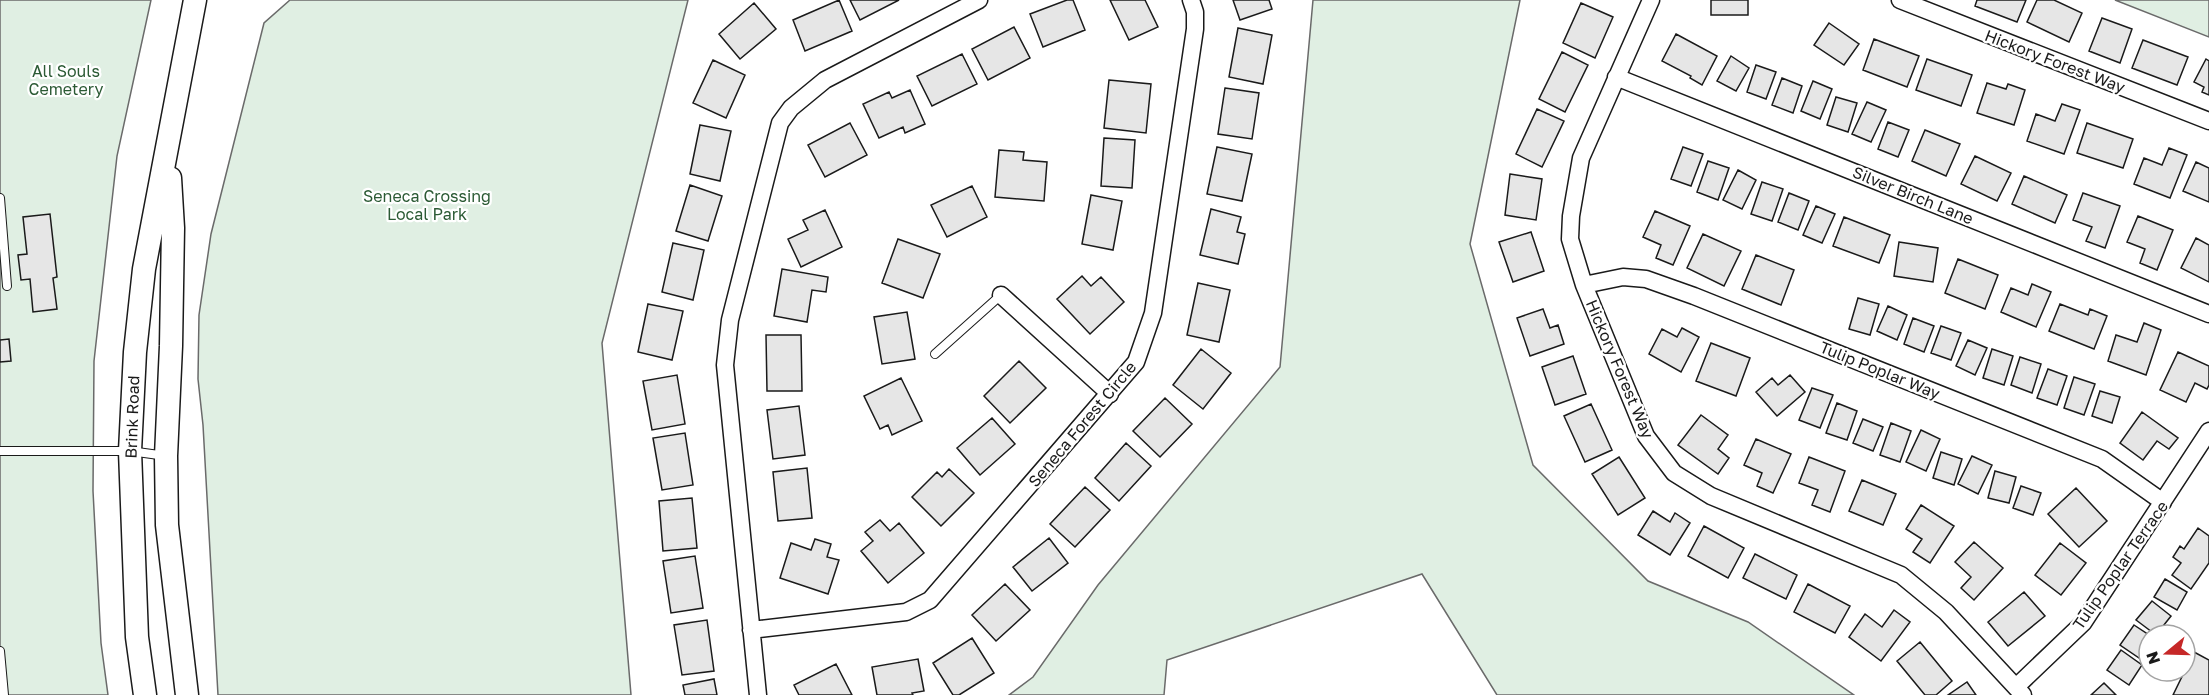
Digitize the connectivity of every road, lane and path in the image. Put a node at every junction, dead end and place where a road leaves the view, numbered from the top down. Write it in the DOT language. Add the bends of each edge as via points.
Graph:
graph roads {
  1 [pos="195,0"];
  2 [pos="979,0"];
  3 [pos="1191,0"];
  4 [pos="1651,0"];
  5 [pos="1900,0"];
  6 [pos="1616,77"];
  7 [pos="2209,121"];
  8 [pos="168,140"];
  9 [pos="0,198"];
  10 [pos="1584,285"];
  11 [pos="7,286"];
  12 [pos="1001,295"];
  13 [pos="2209,314"];
  14 [pos="935,354"];
  15 [pos="1110,394"];
  16 [pos="2209,431"];
  17 [pos="0,451"];
  18 [pos="130,451"];
  19 [pos="166,456"];
  20 [pos="2163,502"];
  21 [pos="751,630"];
  22 [pos="0,651"];
  23 [pos="2020,691"];
  24 [pos="4,695"];
  25 [pos="145,695"];
  26 [pos="187,695"];
  27 [pos="758,695"];
  1 -- 8 [label="main road, Brink Road"];
  2 -- 21 [label="street" via="825,80 791,108 780,123 730,320 725,365"];
  3 -- 15 [label="street, Seneca Forest Circle" via="1195,29 1153,313 1136,362"];
  4 -- 6 [label="street, Hickory Forest Way"];
  5 -- 7 [label="street, Hickory Forest Way"];
  6 -- 10 [label="street, Hickory Forest Way" via="1581,158 1571,216 1570,239"];
  6 -- 13 [label="street, Silver Birch Lane"];
  8 -- 18 [label="main road, Brink Road" via="144,269"];
  8 -- 19 [label="main road, Brink Road" via="173,228"];
  9 -- 11 [label="lane"];
  10 -- 20 [label="street, Tulip Poplar Way" via="1623,277 1646,279 1694,296 2102,459"];
  10 -- 23 [label="street, Hickory Forest Way" via="1646,436 1674,473 1711,496 1901,575 1946,612"];
  12 -- 14 [label="lane"];
  12 -- 15 [label="street"];
  15 -- 21 [label="street, Seneca Forest Circle" via="930,600 906,612"];
  16 -- 20 [label="street, Tulip Poplar Terrace"];
  17 -- 18 [label="lane"];
  18 -- 19 [label="lane"];
  18 -- 25 [label="main road, Brink Road" via="136,637"];
  19 -- 26 [label="main road, Brink Road" via="167,525"];
  20 -- 23 [label="street, Tulip Poplar Terrace" via="2084,623"];
  21 -- 27 [label="street"];
  22 -- 24 [label="lane"];
}
